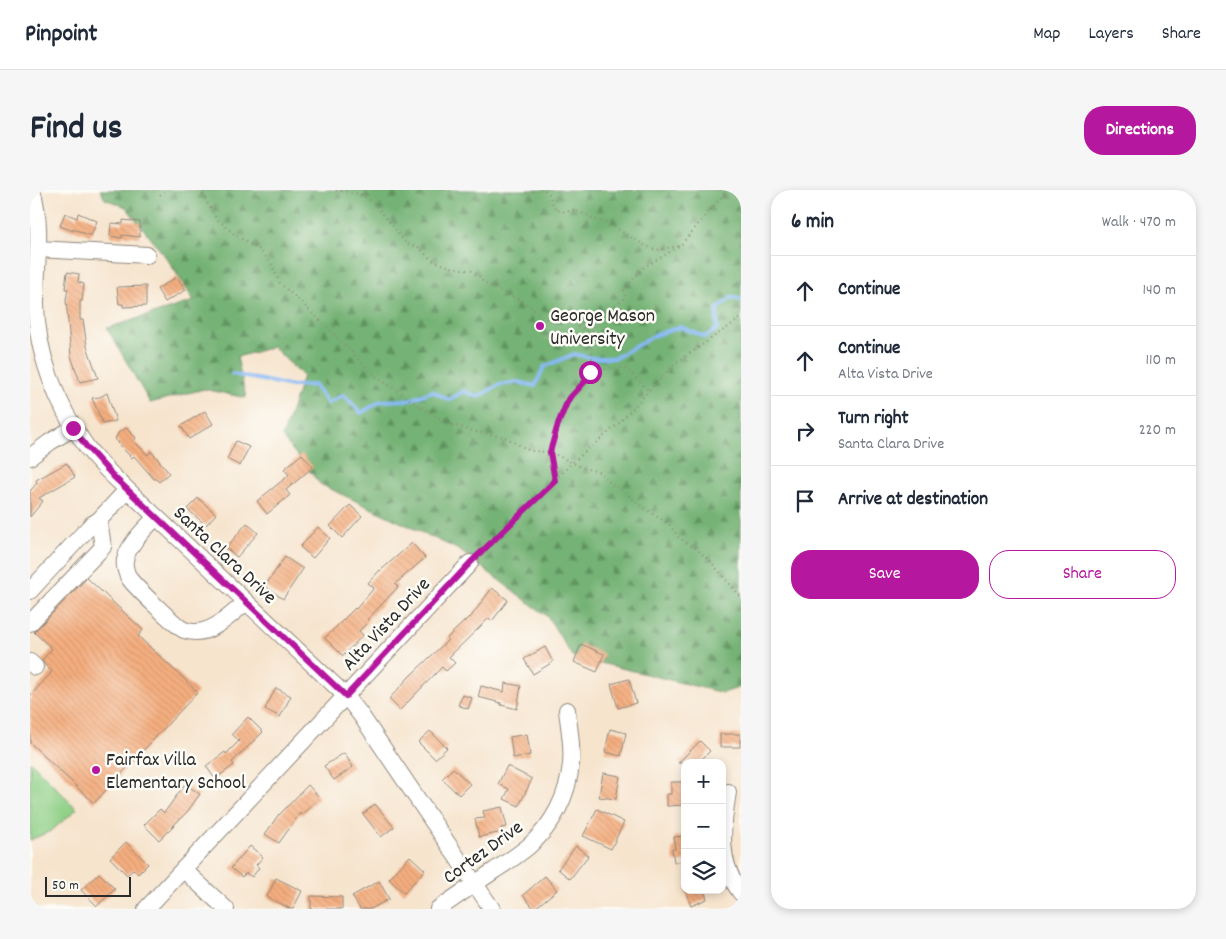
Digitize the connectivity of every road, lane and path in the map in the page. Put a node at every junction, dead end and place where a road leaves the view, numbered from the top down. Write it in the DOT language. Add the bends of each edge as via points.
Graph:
graph roads {
  1 [pos="32,190"];
  2 [pos="166,190"];
  3 [pos="200,190"];
  4 [pos="336,190"];
  5 [pos="545,190"];
  6 [pos="727,190"];
  7 [pos="160,195"];
  8 [pos="680,246"];
  9 [pos="38,249"];
  10 [pos="147,255"];
  11 [pos="741,318"];
  12 [pos="592,332"];
  13 [pos="590,372"];
  14 [pos="649,391"];
  15 [pos="73,428"];
  16 [pos="550,452"];
  17 [pos="30,457"];
  18 [pos="572,463"];
  19 [pos="555,481"];
  20 [pos="127,490"];
  21 [pos="156,517"];
  22 [pos="99,520"];
  23 [pos="470,563"];
  24 [pos="30,591"];
  25 [pos="741,597"];
  26 [pos="246,602"];
  27 [pos="30,623"];
  28 [pos="346,696"];
  29 [pos="567,710"];
  30 [pos="728,792"];
  31 [pos="183,869"];
  32 [pos="475,884"];
  33 [pos="741,893"];
  34 [pos="146,909"];
  35 [pos="226,909"];
  36 [pos="438,909"];
  37 [pos="492,909"];
  1 -- 9 [label="street, Santa Clara Drive" via="38,220"];
  2 -- 7 [label="path"];
  3 -- 16 [label="path" via="216,218 260,250 272,263 280,283 375,376 449,424 505,437 530,451"];
  4 -- 12 [label="path" via="360,194 372,201 407,244 418,247 432,260 473,271 484,282 518,298 541,316 555,321 560,318"];
  5 -- 8 [label="path" via="557,210 573,210 608,223 656,250"];
  6 -- 8 [label="path"];
  8 -- 12 [label="path" via="643,268 624,290 626,297 604,314"];
  9 -- 10 [label="street"];
  9 -- 15 [label="street, Santa Clara Drive" via="36,302 41,346 58,398"];
  11 -- 14 [label="path" via="673,365"];
  12 -- 13 [label="path"];
  13 -- 14 [label="path" via="627,369"];
  13 -- 16 [label="path" via="568,400"];
  14 -- 18 [label="path" via="616,426"];
  15 -- 17 [label="street"];
  15 -- 20 [label="street, Santa Clara Drive" via="98,461"];
  16 -- 18 [label="path"];
  16 -- 19 [label="path"];
  18 -- 19 [label="path"];
  18 -- 25 [label="path" via="600,472 610,483 670,524 679,538 710,561"];
  19 -- 23 [label="path"];
  20 -- 21 [label="street, Santa Clara Drive"];
  20 -- 22 [label="street"];
  21 -- 26 [label="street, Santa Clara Drive"];
  21 -- 26 [label="street" via="128,550 124,560 128,578 135,586 182,630 193,633 211,628"];
  22 -- 24 [label="street"];
  22 -- 27 [label="street" via="103,547"];
  23 -- 28 [label="street, Alta Vista Drive"];
  26 -- 28 [label="street, Santa Clara Drive"];
  28 -- 31 [label="street, Alta Vista Drive"];
  28 -- 32 [label="street, Santa Clara Drive"];
  29 -- 32 [label="street, Cortez Drive" via="571,763 567,787 557,812 529,846"];
  30 -- 33 [label="street" via="723,846 732,880"];
  31 -- 34 [label="street, Alta Vista Drive"];
  31 -- 35 [label="street"];
  32 -- 36 [label="street, Cortez Drive"];
  32 -- 37 [label="street, Santa Clara Drive"];
}
